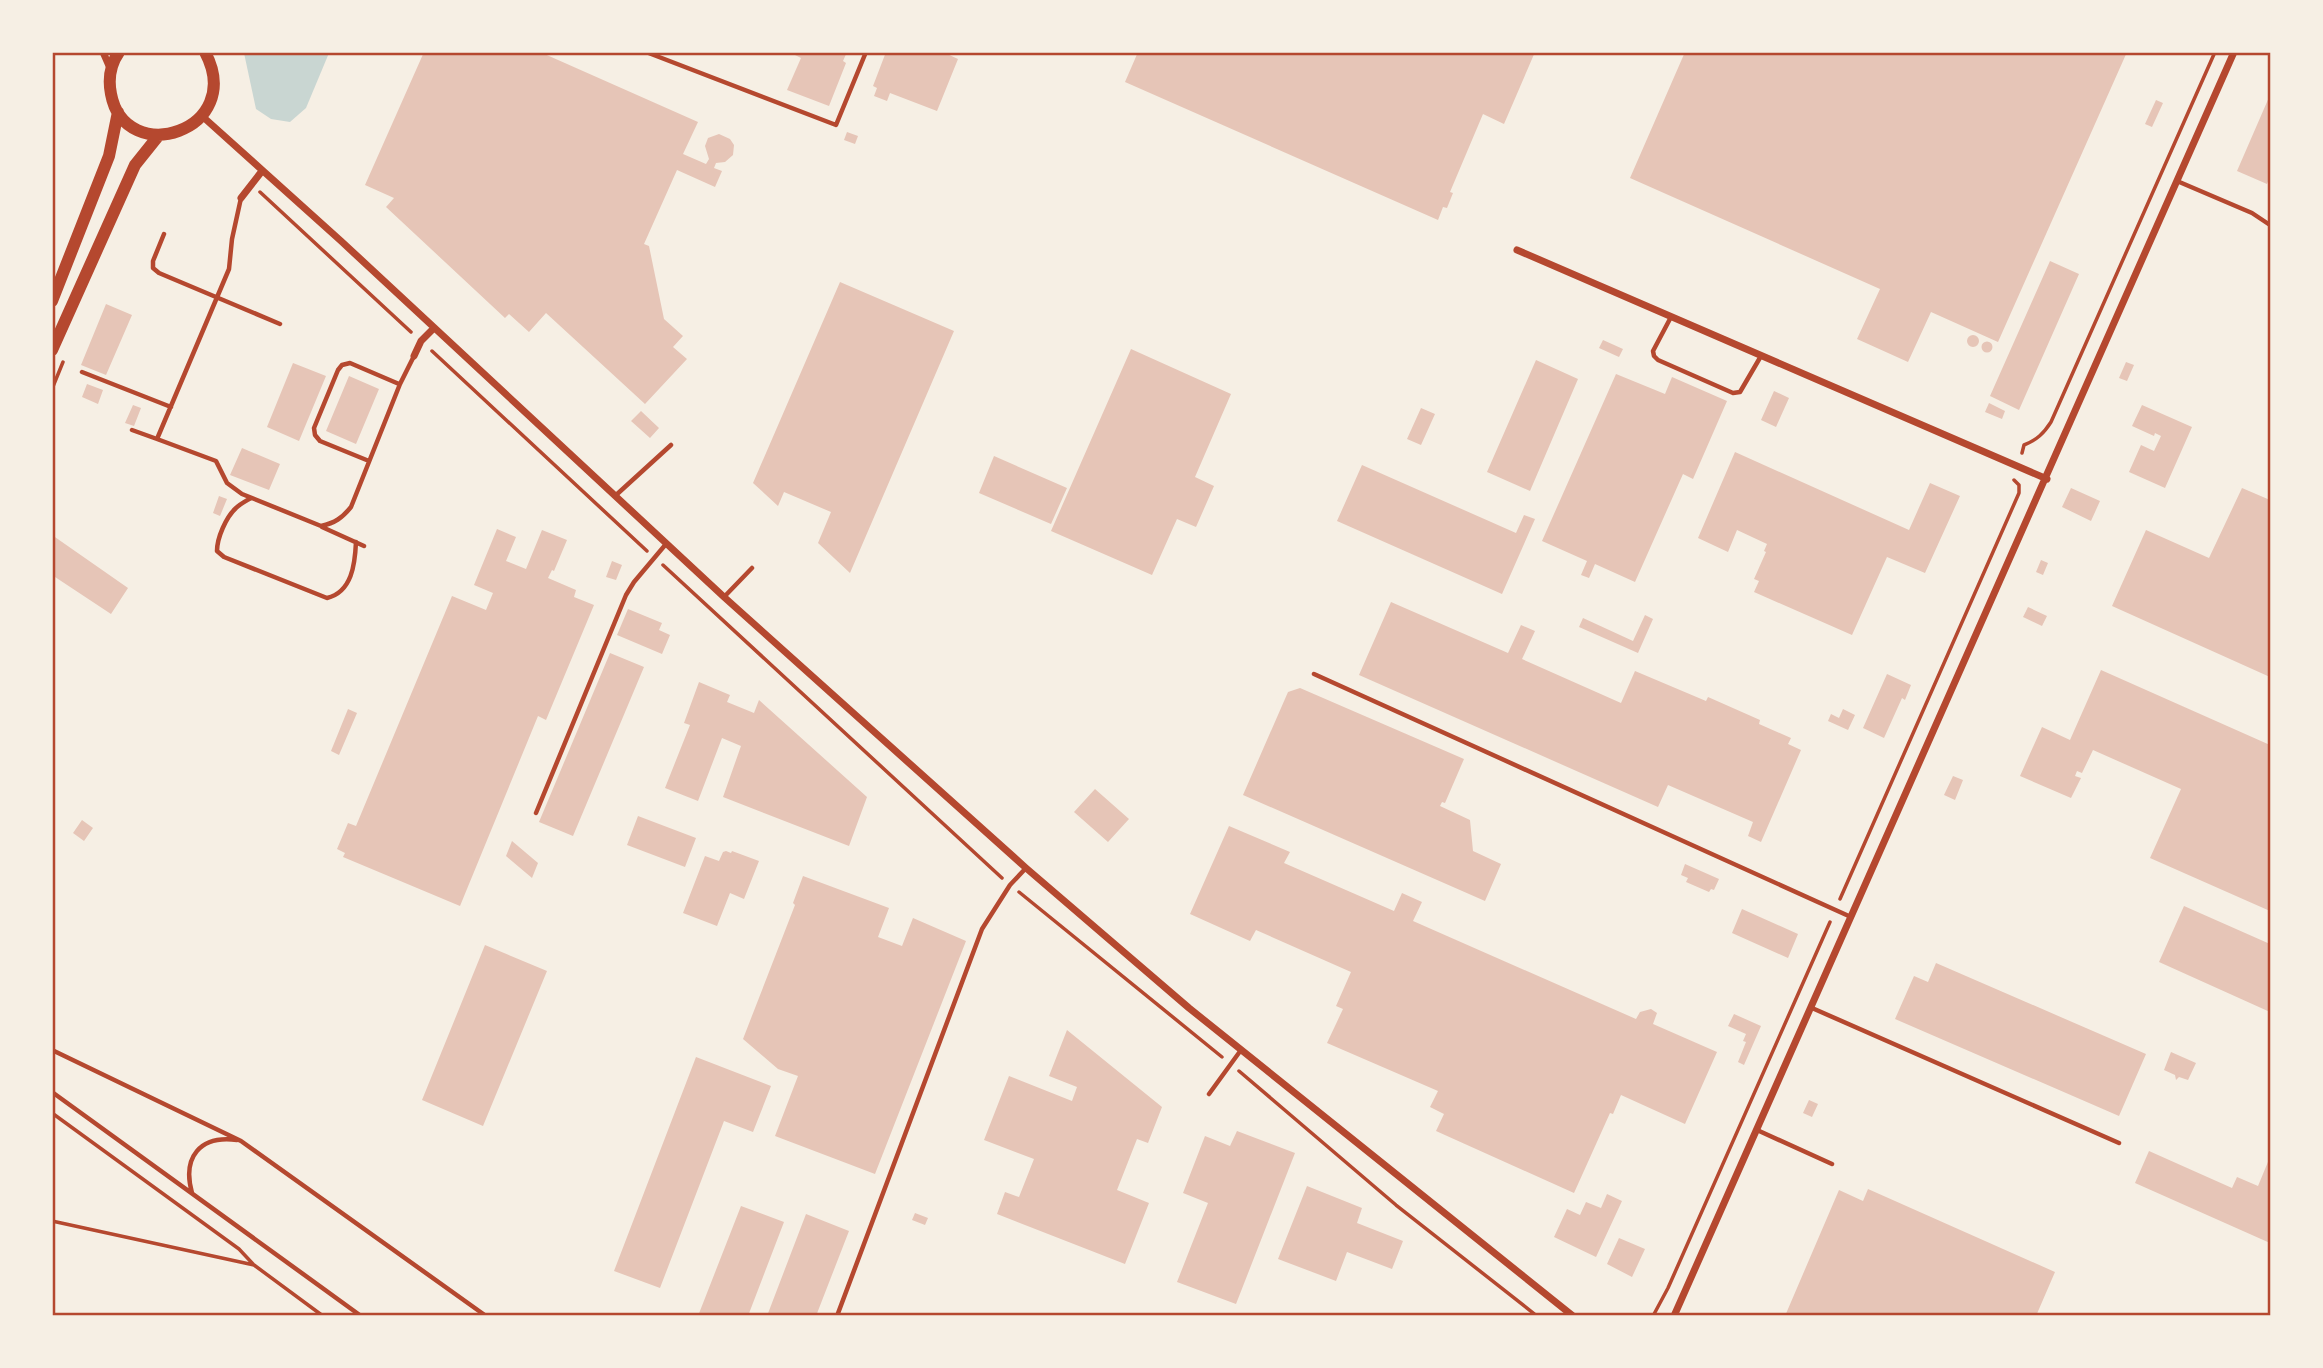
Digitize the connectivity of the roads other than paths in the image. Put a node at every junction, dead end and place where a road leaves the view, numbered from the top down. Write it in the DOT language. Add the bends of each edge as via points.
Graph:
graph roads {
  1 [pos="103,52"];
  2 [pos="119,52"];
  3 [pos="646,52"];
  4 [pos="866,52"];
  5 [pos="2234,52"];
  6 [pos="206,53"];
  7 [pos="111,69"];
  8 [pos="118,112"];
  9 [pos="202,117"];
  10 [pos="159,135"];
  11 [pos="262,171"];
  12 [pos="2177,181"];
  13 [pos="241,198"];
  14 [pos="2270,225"];
  15 [pos="164,234"];
  16 [pos="1517,250"];
  17 [pos="218,296"];
  18 [pos="52,301"];
  19 [pos="1671,316"];
  20 [pos="280,324"];
  21 [pos="435,328"];
  22 [pos="52,350"];
  23 [pos="1761,355"];
  24 [pos="414,356"];
  25 [pos="82,372"];
  26 [pos="400,384"];
  27 [pos="172,407"];
  28 [pos="132,430"];
  29 [pos="157,439"];
  30 [pos="671,445"];
  31 [pos="369,461"];
  32 [pos="2046,479"];
  33 [pos="615,496"];
  34 [pos="251,498"];
  35 [pos="321,526"];
  36 [pos="356,542"];
  37 [pos="667,544"];
  38 [pos="364,546"];
  39 [pos="752,568"];
  40 [pos="724,597"];
  41 [pos="1314,674"];
  42 [pos="536,813"];
  43 [pos="1026,868"];
  44 [pos="1852,917"];
  45 [pos="1812,1008"];
  46 [pos="1242,1049"];
  47 [pos="52,1050"];
  48 [pos="52,1092"];
  49 [pos="1209,1094"];
  50 [pos="1757,1130"];
  51 [pos="242,1141"];
  52 [pos="2119,1143"];
  53 [pos="1832,1164"];
  54 [pos="192,1193"];
  55 [pos="361,1315"];
  56 [pos="486,1315"];
  57 [pos="837,1315"];
  58 [pos="1573,1315"];
  59 [pos="1674,1315"];
  1 -- 7 [label="street"];
  2 -- 7 [label="main road"];
  3 -- 4 [label="lane" via="836,125"];
  5 -- 12 [label="street"];
  6 -- 9 [label="main road" via="214,86"];
  7 -- 8 [label="main road" via="109,84"];
  8 -- 10 [label="main road" via="136,128"];
  8 -- 18 [label="main road" via="109,156"];
  9 -- 10 [label="main road" via="182,131"];
  9 -- 11 [label="street"];
  10 -- 22 [label="main road" via="135,165"];
  11 -- 13 [label="street"];
  11 -- 21 [label="street"];
  12 -- 14 [label="lane"];
  12 -- 32 [label="street"];
  13 -- 17 [label="lane" via="229,269"];
  15 -- 17 [label="lane" via="153,268"];
  16 -- 19 [label="street"];
  17 -- 20 [label="lane"];
  17 -- 27 [label="lane"];
  19 -- 23 [label="street"];
  19 -- 23 [label="lane" via="1654,356 1733,393 1740,391"];
  21 -- 24 [label="street"];
  21 -- 33 [label="street"];
  23 -- 32 [label="street"];
  24 -- 26 [label="lane"];
  25 -- 27 [label="lane"];
  26 -- 31 [label="lane"];
  26 -- 31 [label="lane" via="350,363 342,365 314,428 320,441"];
  27 -- 29 [label="lane"];
  28 -- 29 [label="lane"];
  29 -- 34 [label="lane" via="216,461 227,483"];
  30 -- 33 [label="lane"];
  31 -- 35 [label="lane" via="351,507 331,524"];
  32 -- 44 [label="street"];
  33 -- 37 [label="street"];
  34 -- 35 [label="lane"];
  34 -- 36 [label="lane" via="235,508 225,524 217,543 217,551 224,556 327,598 343,589 351,575"];
  35 -- 36 [label="lane"];
  36 -- 38 [label="lane"];
  37 -- 40 [label="street"];
  37 -- 42 [label="lane" via="626,595"];
  39 -- 40 [label="lane"];
  40 -- 43 [label="street"];
  41 -- 44 [label="lane"];
  43 -- 46 [label="street"];
  43 -- 57 [label="lane" via="982,929"];
  44 -- 45 [label="street"];
  45 -- 50 [label="street"];
  45 -- 52 [label="lane"];
  46 -- 49 [label="lane"];
  46 -- 58 [label="street"];
  47 -- 51 [label="lane"];
  48 -- 54 [label="lane"];
  50 -- 53 [label="lane"];
  50 -- 59 [label="street"];
  51 -- 54 [label="lane" via="221,1138 197,1150 189,1181"];
  51 -- 56 [label="lane"];
  54 -- 55 [label="lane"];
}
